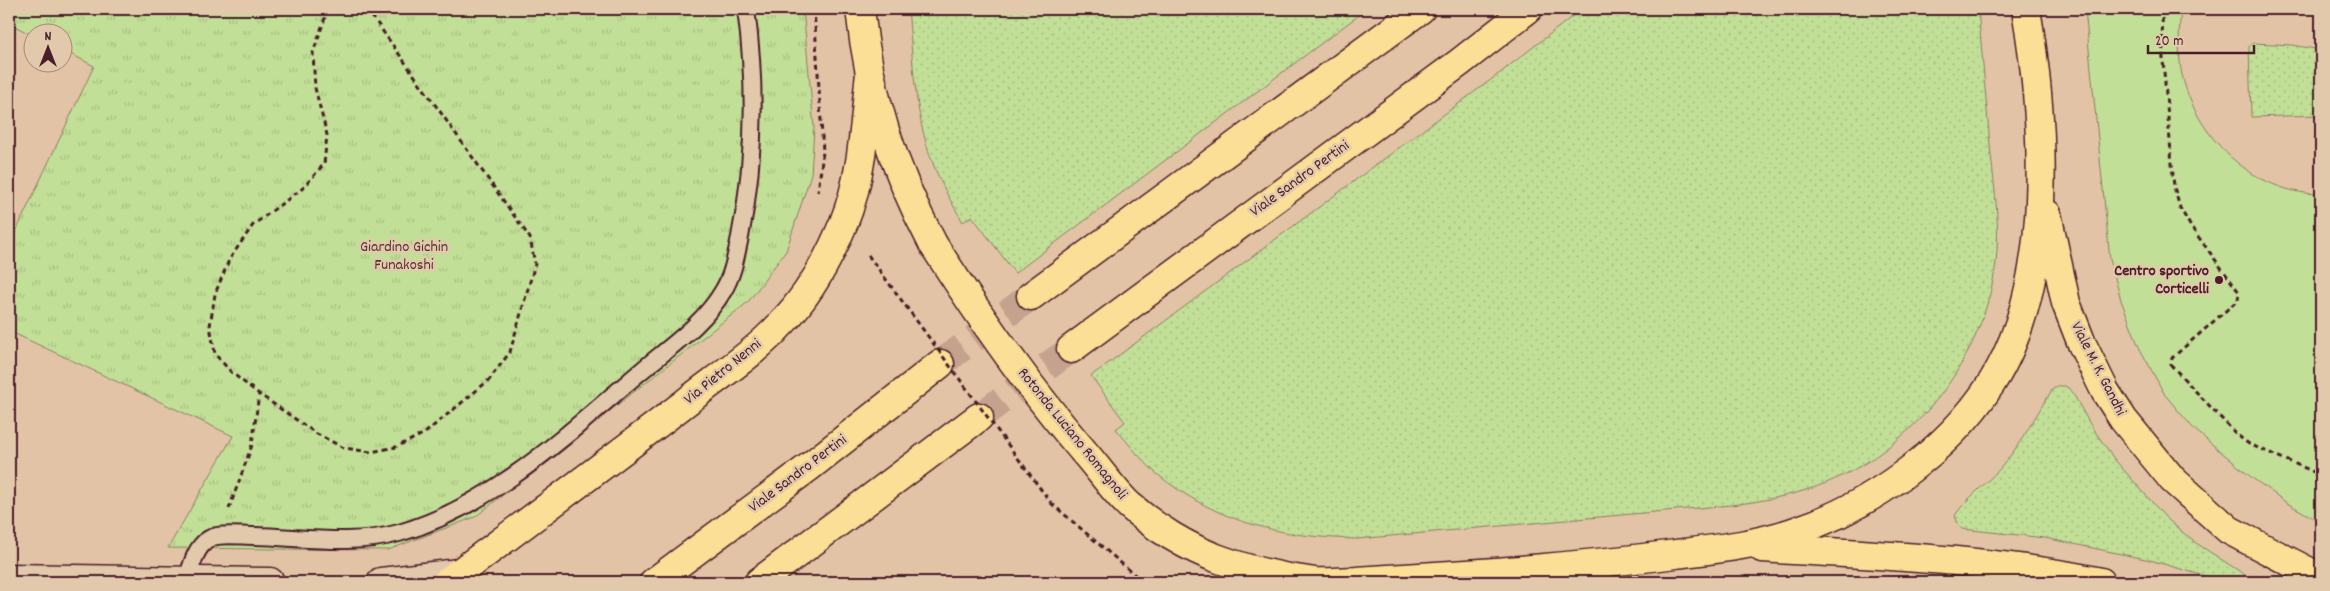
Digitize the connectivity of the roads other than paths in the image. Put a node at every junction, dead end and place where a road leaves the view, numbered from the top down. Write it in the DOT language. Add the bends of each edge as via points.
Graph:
graph roads {
  1 [pos="746,9"];
  2 [pos="860,9"];
  3 [pos="1421,9"];
  4 [pos="1528,9"];
  5 [pos="2026,9"];
  6 [pos="870,74"];
  7 [pos="2040,186"];
  8 [pos="1031,296"];
  9 [pos="1070,349"];
  10 [pos="940,364"];
  11 [pos="979,417"];
  12 [pos="1736,547"];
  13 [pos="9,578"];
  14 [pos="453,578"];
  15 [pos="2321,578"];
  16 [pos="75,580"];
  17 [pos="187,580"];
  18 [pos="1386,581"];
  19 [pos="270,582"];
  20 [pos="381,582"];
  21 [pos="654,582"];
  22 [pos="759,582"];
  23 [pos="2101,582"];
  1 -- 17 [label="lane" via="753,122 748,198 734,265 724,291 702,319 565,435 488,493 446,516 398,533 366,538 216,536 198,549"];
  2 -- 6 [label="main road, Rotonda Luciano Romagnoli"];
  3 -- 8 [label="main road"];
  4 -- 9 [label="main road, Viale Sandro Pertini"];
  5 -- 7 [label="main road, Rotonda Luciano Romagnoli" via="2037,81"];
  6 -- 14 [label="main road, Via Pietro Nenni" via="854,195 831,251 801,300 752,350 618,456"];
  6 -- 18 [label="main road, Rotonda Luciano Romagnoli, bridge" via="888,143 933,244 1011,358 1128,505 1165,531 1217,558 1267,574 1317,582"];
  7 -- 12 [label="main road, Rotonda Luciano Romagnoli" via="2036,249 2024,308 1992,383 1974,408 1913,467 1855,504 1792,532"];
  7 -- 15 [label="main road, Viale M. K. Gandhi" via="2066,303 2105,391 2123,419 2173,480 2229,530"];
  10 -- 21 [label="main road, Viale Sandro Pertini" via="809,467"];
  11 -- 22 [label="main road"];
  12 -- 18 [label="main road, Rotonda Luciano Romagnoli" via="1603,564"];
  12 -- 23 [label="main road" via="1946,560"];
  13 -- 16 [label="street"];
  14 -- 20 [label="street"];
  16 -- 17 [label="street"];
  17 -- 19 [label="street"];
}
